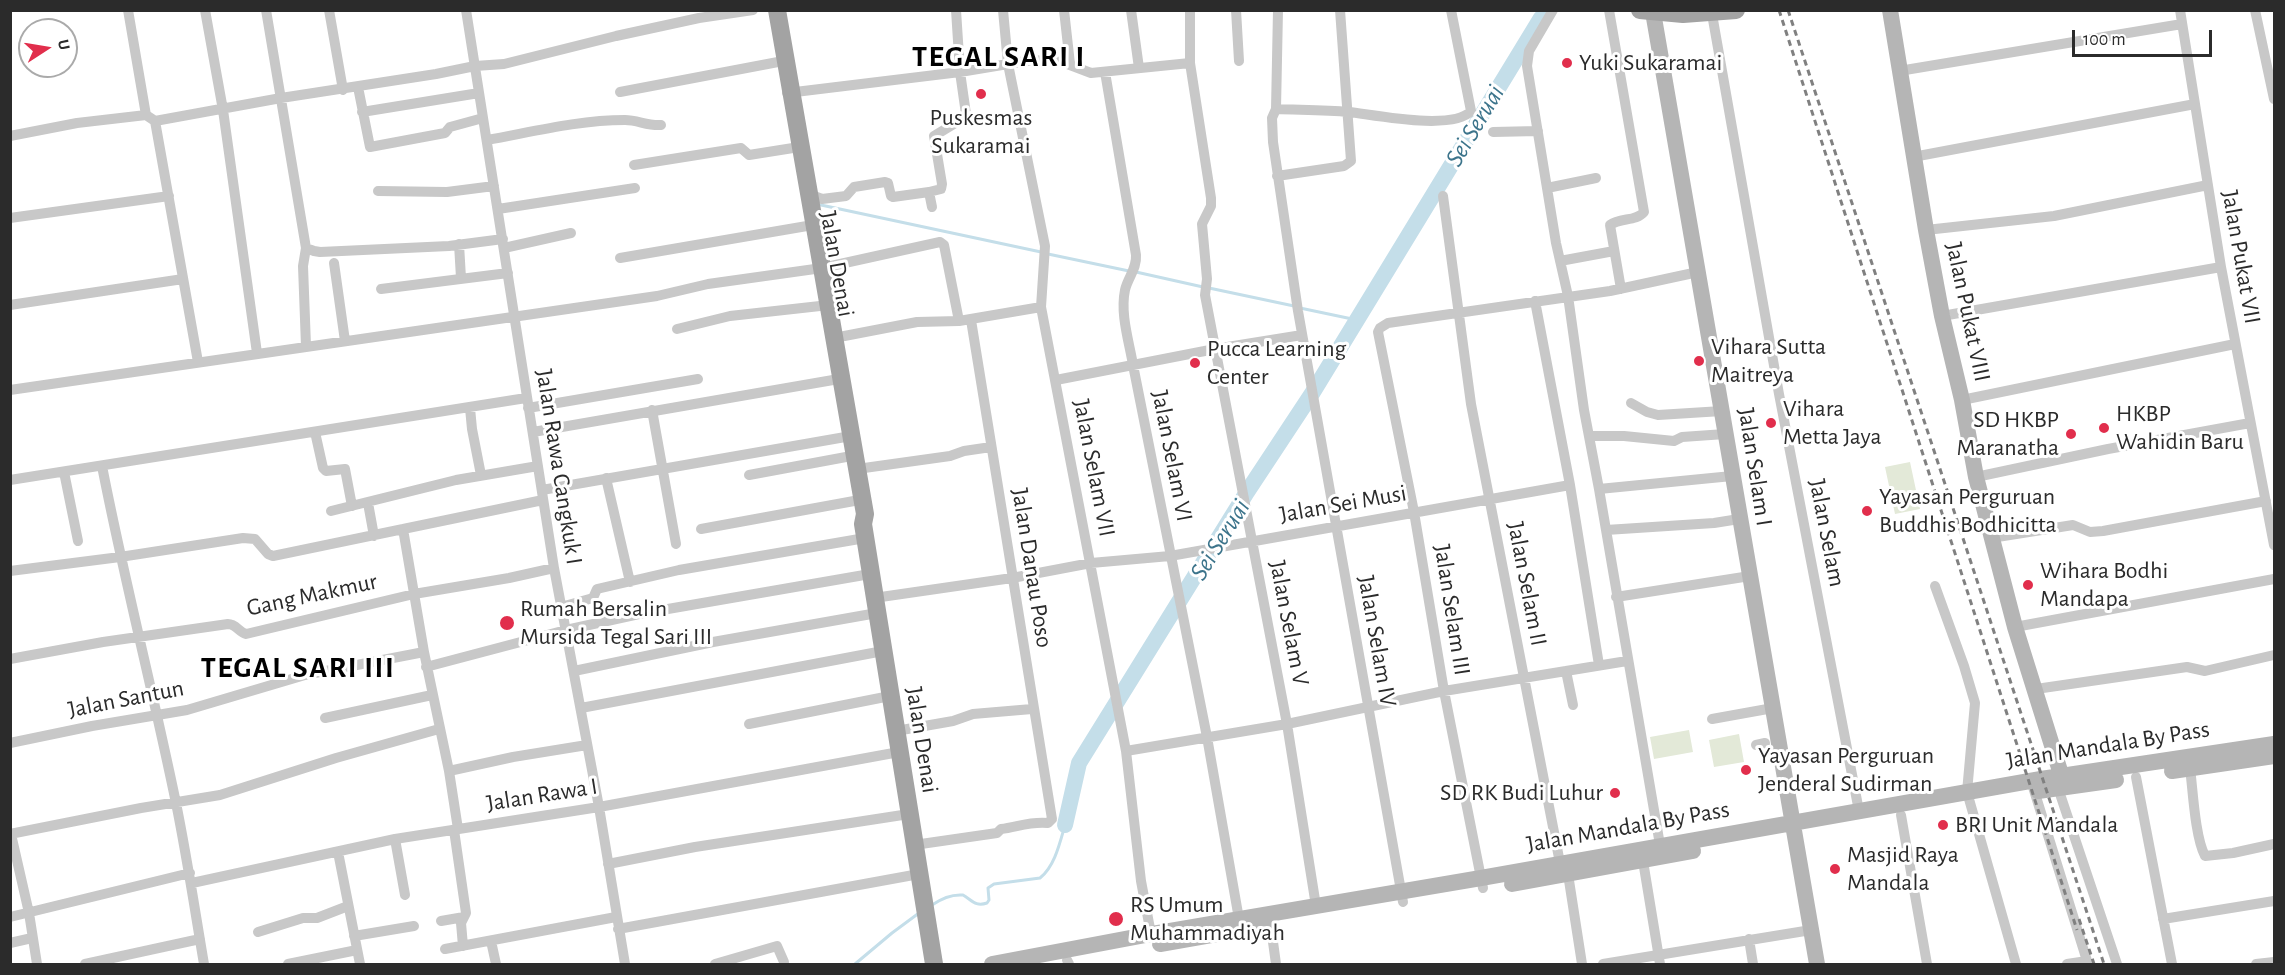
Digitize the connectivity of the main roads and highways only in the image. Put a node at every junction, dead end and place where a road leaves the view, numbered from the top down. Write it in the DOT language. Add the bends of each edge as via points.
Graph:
graph roads {
  1 [pos="769,10"];
  2 [pos="777,10"];
  3 [pos="1736,10"];
  4 [pos="1646,11"];
  5 [pos="787,92"];
  6 [pos="805,194"];
  7 [pos="818,268"];
  8 [pos="847,437"];
  9 [pos="852,463"];
  10 [pos="864,531"];
  11 [pos="934,964"];
  1 -- 5 [label="main road, Jalan Denai"];
  2 -- 5 [label="main road, Jalan Denai"];
  3 -- 4 [label="main road" via="1712,14"];
  5 -- 6 [label="main road, Jalan Denai"];
  5 -- 6 [label="main road, Jalan Denai" via="793,148"];
  6 -- 7 [label="main road, Jalan Denai"];
  6 -- 7 [label="main road, Jalan Denai" via="807,226"];
  7 -- 8 [label="main road, Jalan Denai" via="834,339"];
  7 -- 8 [label="main road, Jalan Denai" via="820,306"];
  8 -- 9 [label="main road, Jalan Denai"];
  9 -- 10 [label="main road, Jalan Denai" via="865,514"];
  9 -- 10 [label="main road, Jalan Denai" via="856,515"];
  10 -- 11 [label="main road, Jalan Denai"];
}
